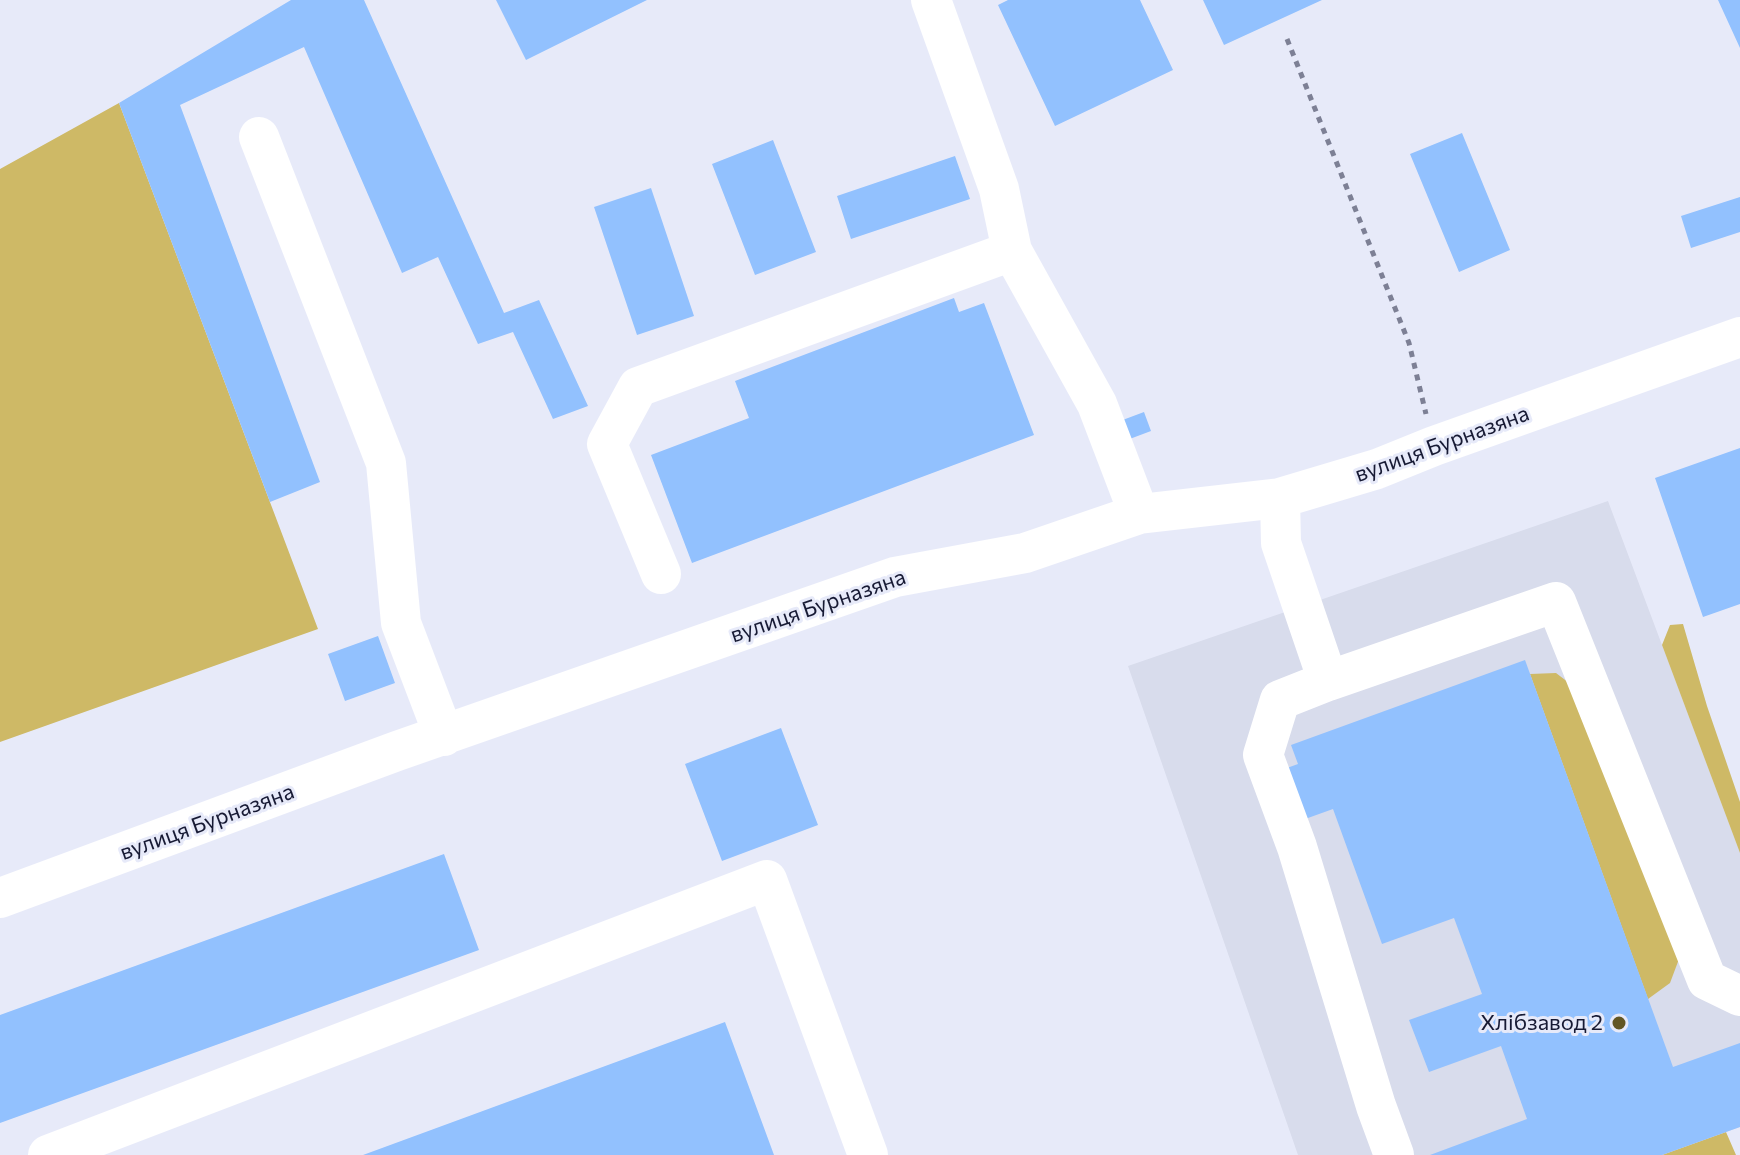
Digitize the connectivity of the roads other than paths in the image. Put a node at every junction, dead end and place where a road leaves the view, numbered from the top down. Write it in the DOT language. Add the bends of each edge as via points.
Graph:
graph roads {
  1 [pos="931,0"];
  2 [pos="259,137"];
  3 [pos="1012,251"];
  4 [pos="1740,337"];
  5 [pos="1280,498"];
  6 [pos="1139,514"];
  7 [pos="661,574"];
  8 [pos="1328,681"];
  9 [pos="444,736"];
  10 [pos="0,898"];
  11 [pos="1740,996"];
  12 [pos="48,1155"];
  13 [pos="868,1155"];
  14 [pos="1394,1155"];
  1 -- 3 [label="street" via="999,189"];
  2 -- 9 [label="street" via="386,463 401,623"];
  3 -- 6 [label="street" via="1097,404"];
  3 -- 7 [label="street" via="638,387 607,444"];
  4 -- 5 [label="street, вулиця Бурназяна" via="1377,469"];
  5 -- 6 [label="street, вулиця Бурназяна"];
  5 -- 8 [label="street" via="1281,543"];
  6 -- 9 [label="street, вулиця Бурназяна" via="1025,553 895,577"];
  8 -- 11 [label="street" via="1556,602 1707,980"];
  8 -- 14 [label="street" via="1280,700 1263,755"];
  9 -- 10 [label="street, вулиця Бурназяна"];
  12 -- 13 [label="street" via="767,880"];
}
